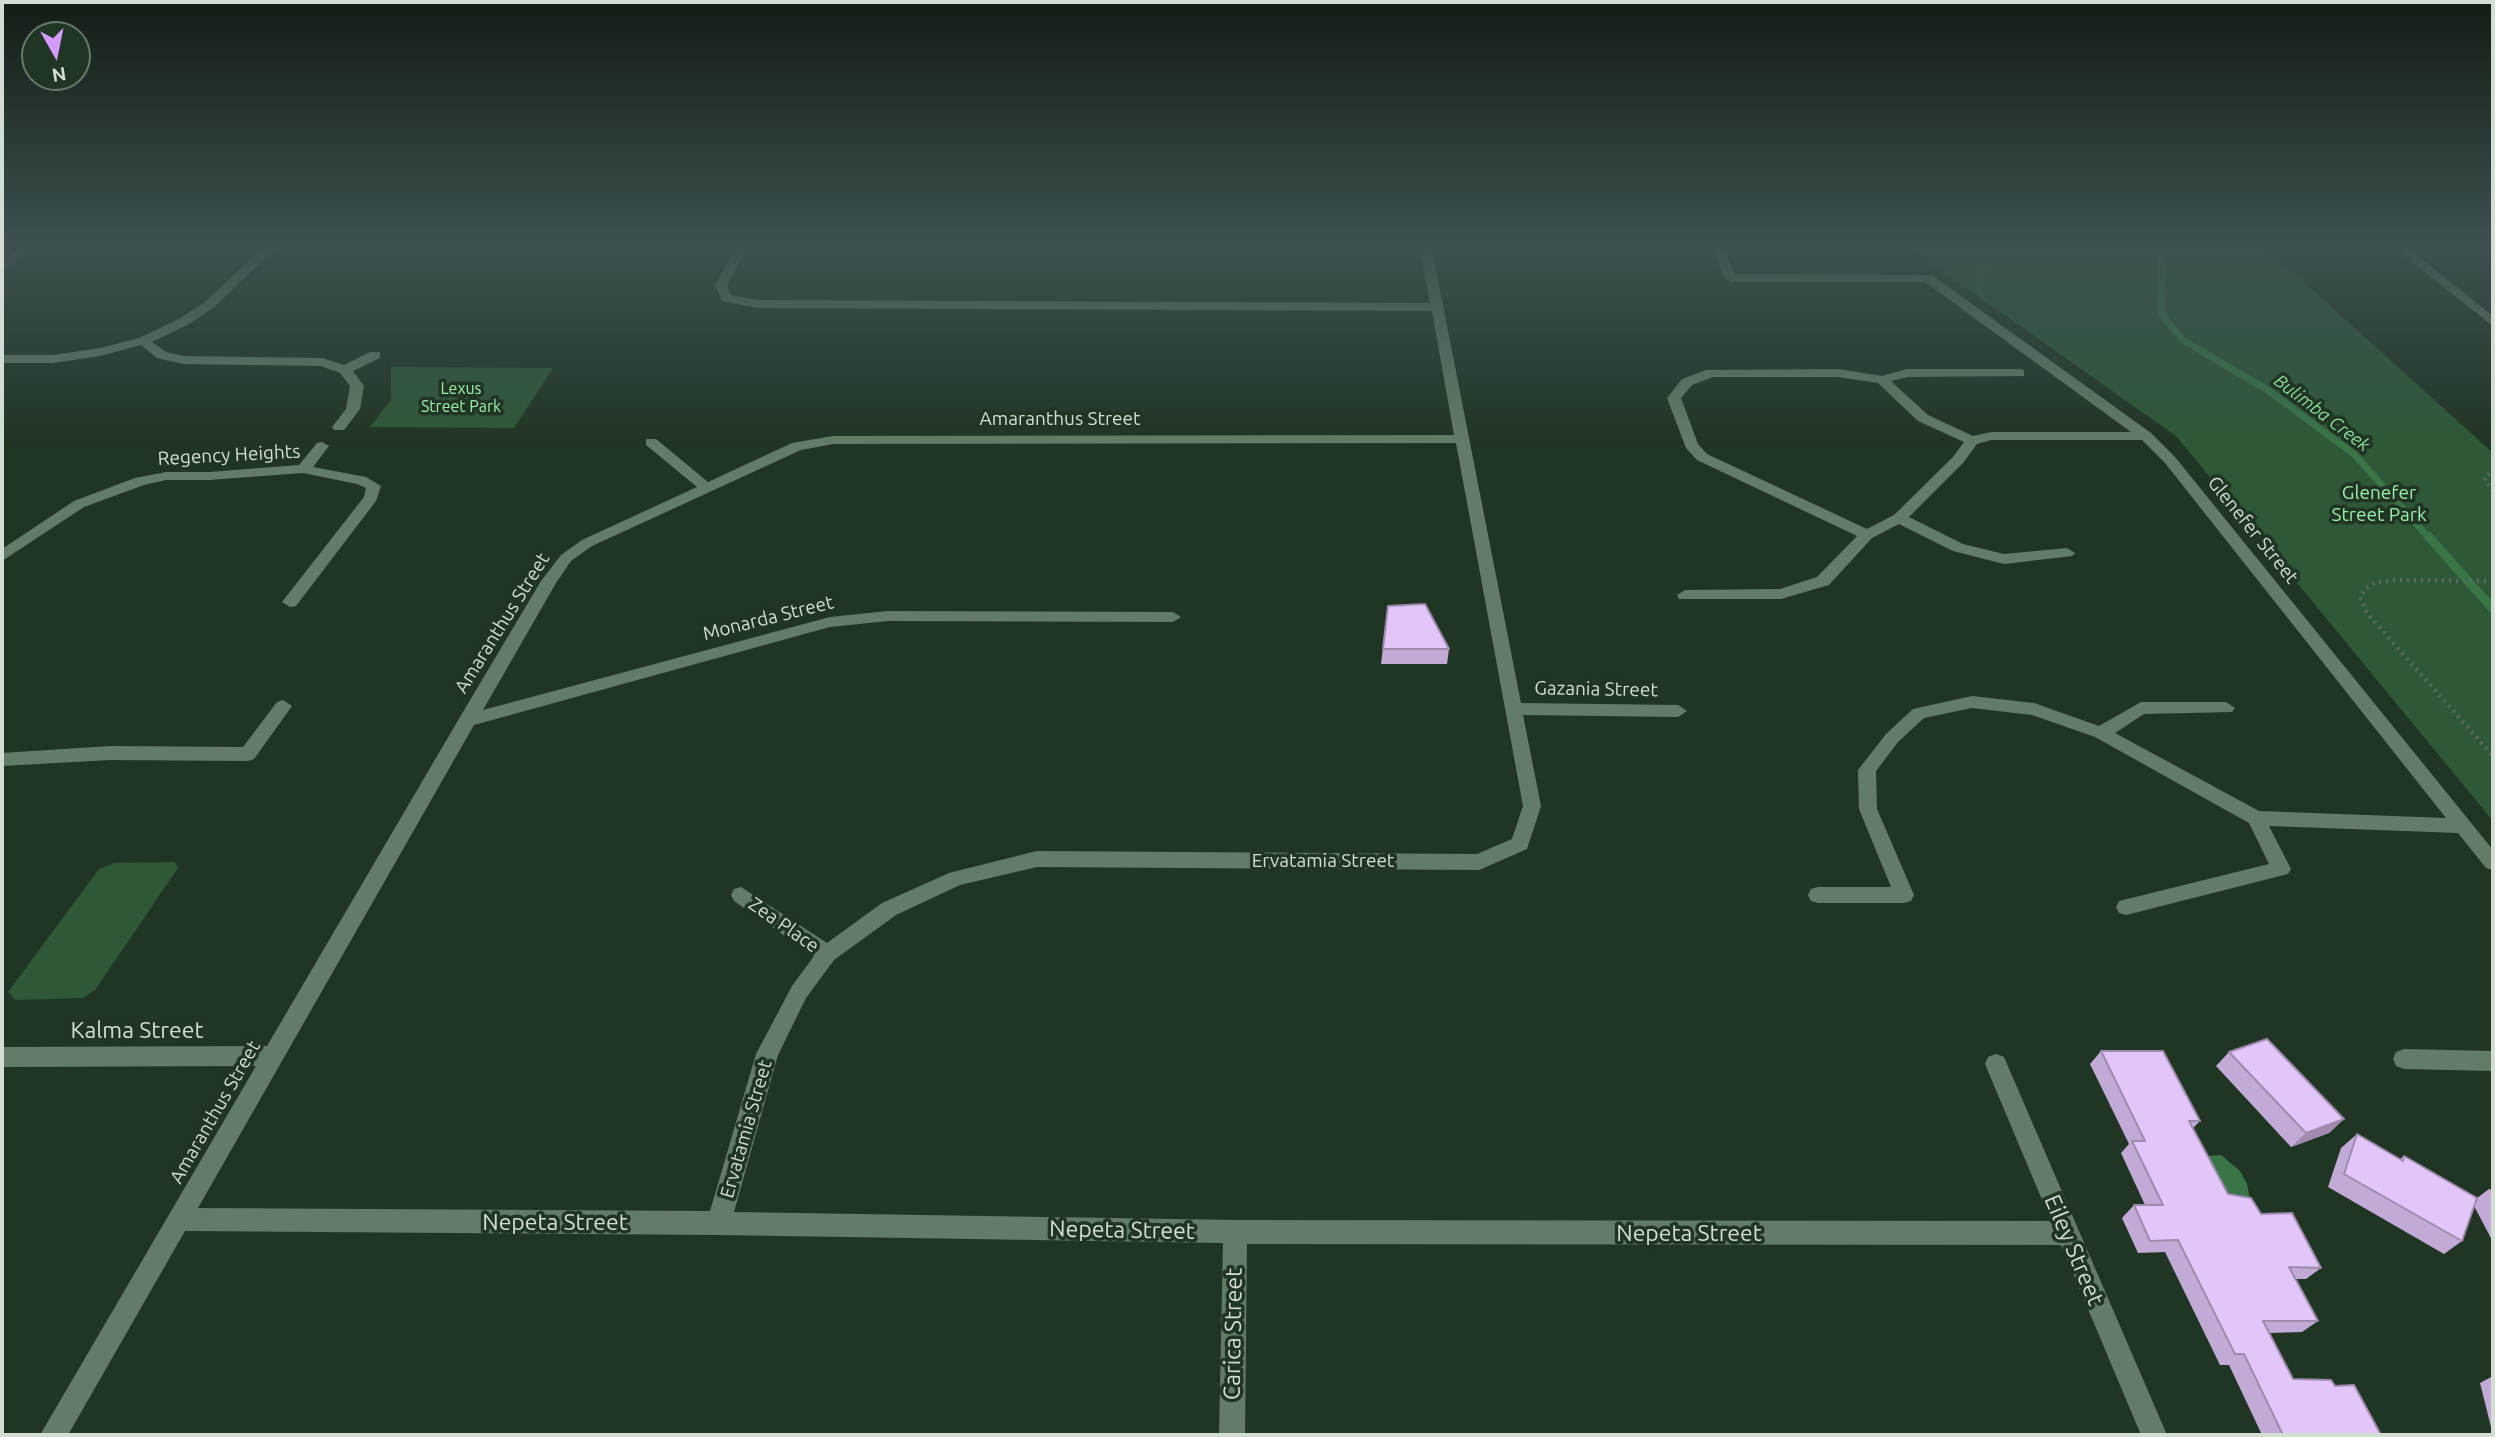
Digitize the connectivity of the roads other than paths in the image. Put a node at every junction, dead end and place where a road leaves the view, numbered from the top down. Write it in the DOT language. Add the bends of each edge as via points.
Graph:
graph roads {
  1 [pos="200,311"];
  2 [pos="1438,311"];
  3 [pos="1973,311"];
  4 [pos="2479,311"];
  5 [pos="2493,322"];
  6 [pos="144,341"];
  7 [pos="374,355"];
  8 [pos="2,359"];
  9 [pos="345,370"];
  10 [pos="2019,373"];
  11 [pos="1882,380"];
  12 [pos="339,427"];
  13 [pos="2146,436"];
  14 [pos="1462,439"];
  15 [pos="1972,441"];
  16 [pos="651,442"];
  17 [pos="322,446"];
  18 [pos="303,469"];
  19 [pos="706,487"];
  20 [pos="1899,518"];
  21 [pos="1867,535"];
  22 [pos="2067,553"];
  23 [pos="2,556"];
  24 [pos="1685,595"];
  25 [pos="290,602"];
  26 [pos="1173,617"];
  27 [pos="283,706"];
  28 [pos="2226,708"];
  29 [pos="1513,709"];
  30 [pos="1678,711"];
  31 [pos="466,721"];
  32 [pos="2101,733"];
  33 [pos="2,760"];
  34 [pos="2256,818"];
  35 [pos="2463,827"];
  36 [pos="2493,863"];
  37 [pos="741,895"];
  38 [pos="1818,895"];
  39 [pos="2126,906"];
  40 [pos="827,954"];
  41 [pos="273,1056"];
  42 [pos="2,1057"];
  43 [pos="2404,1059"];
  44 [pos="2493,1061"];
  45 [pos="1996,1064"];
  46 [pos="177,1219"];
  47 [pos="719,1223"];
  48 [pos="1235,1232"];
  49 [pos="2067,1233"];
  50 [pos="53,1435"];
  51 [pos="1232,1435"];
  52 [pos="2154,1435"];
  1 -- 6 [label="street"];
  2 -- 14 [label="street, Ervatamia Street"];
  3 -- 13 [label="street, Glenefer Street"];
  4 -- 5 [label="street"];
  6 -- 8 [label="street" via="52,359"];
  6 -- 9 [label="street" via="162,355 183,360 321,362"];
  7 -- 9 [label="street"];
  9 -- 12 [label="street" via="357,386 353,409"];
  10 -- 11 [label="street" via="1907,373"];
  11 -- 15 [label="street" via="1923,418"];
  11 -- 21 [label="street" via="1838,373 1711,373 1687,382 1674,398 1691,445 1702,457"];
  13 -- 15 [label="street" via="1991,436"];
  13 -- 35 [label="street, Glenefer Street" via="2170,460"];
  14 -- 19 [label="street, Amaranthus Street" via="834,440 797,446"];
  14 -- 29 [label="street, Ervatamia Street"];
  15 -- 20 [label="street"];
  16 -- 19 [label="street"];
  17 -- 18 [label="street"];
  18 -- 23 [label="street, Regency Heights" via="140,481 79,504"];
  18 -- 25 [label="street, Regency Heights" via="374,486 371,498"];
  19 -- 31 [label="street, Amaranthus Street" via="587,543 566,558"];
  20 -- 21 [label="street"];
  20 -- 22 [label="street" via="1958,548 2004,559"];
  21 -- 24 [label="street" via="1823,581 1781,594"];
  26 -- 31 [label="street, Monarda Street" via="888,616 830,622"];
  27 -- 33 [label="street" via="248,754 110,753"];
  28 -- 32 [label="street" via="2140,708"];
  29 -- 30 [label="street, Gazania Street"];
  29 -- 40 [label="street, Ervatamia Street" via="1532,806 1520,844 1479,862 1037,859 956,878 889,909"];
  31 -- 41 [label="street, Amaranthus Street"];
  32 -- 34 [label="street"];
  32 -- 38 [label="street" via="2034,709 1972,702 1919,713 1892,737 1867,770 1868,809 1904,895"];
  34 -- 35 [label="street"];
  34 -- 39 [label="street" via="2281,869"];
  35 -- 36 [label="street, Glenefer Street"];
  37 -- 40 [label="street, Zea Place"];
  40 -- 47 [label="street, Ervatamia Street" via="799,992 767,1054"];
  41 -- 42 [label="street, Kalma Street"];
  41 -- 46 [label="street, Amaranthus Street"];
  43 -- 44 [label="street"];
  45 -- 49 [label="street, Eiley Street"];
  46 -- 47 [label="street, Nepeta Street"];
  46 -- 50 [label="street, Amaranthus Street"];
  47 -- 48 [label="street, Nepeta Street"];
  48 -- 49 [label="street, Nepeta Street"];
  48 -- 51 [label="street, Carica Street"];
  49 -- 52 [label="street, Eiley Street"];
}
